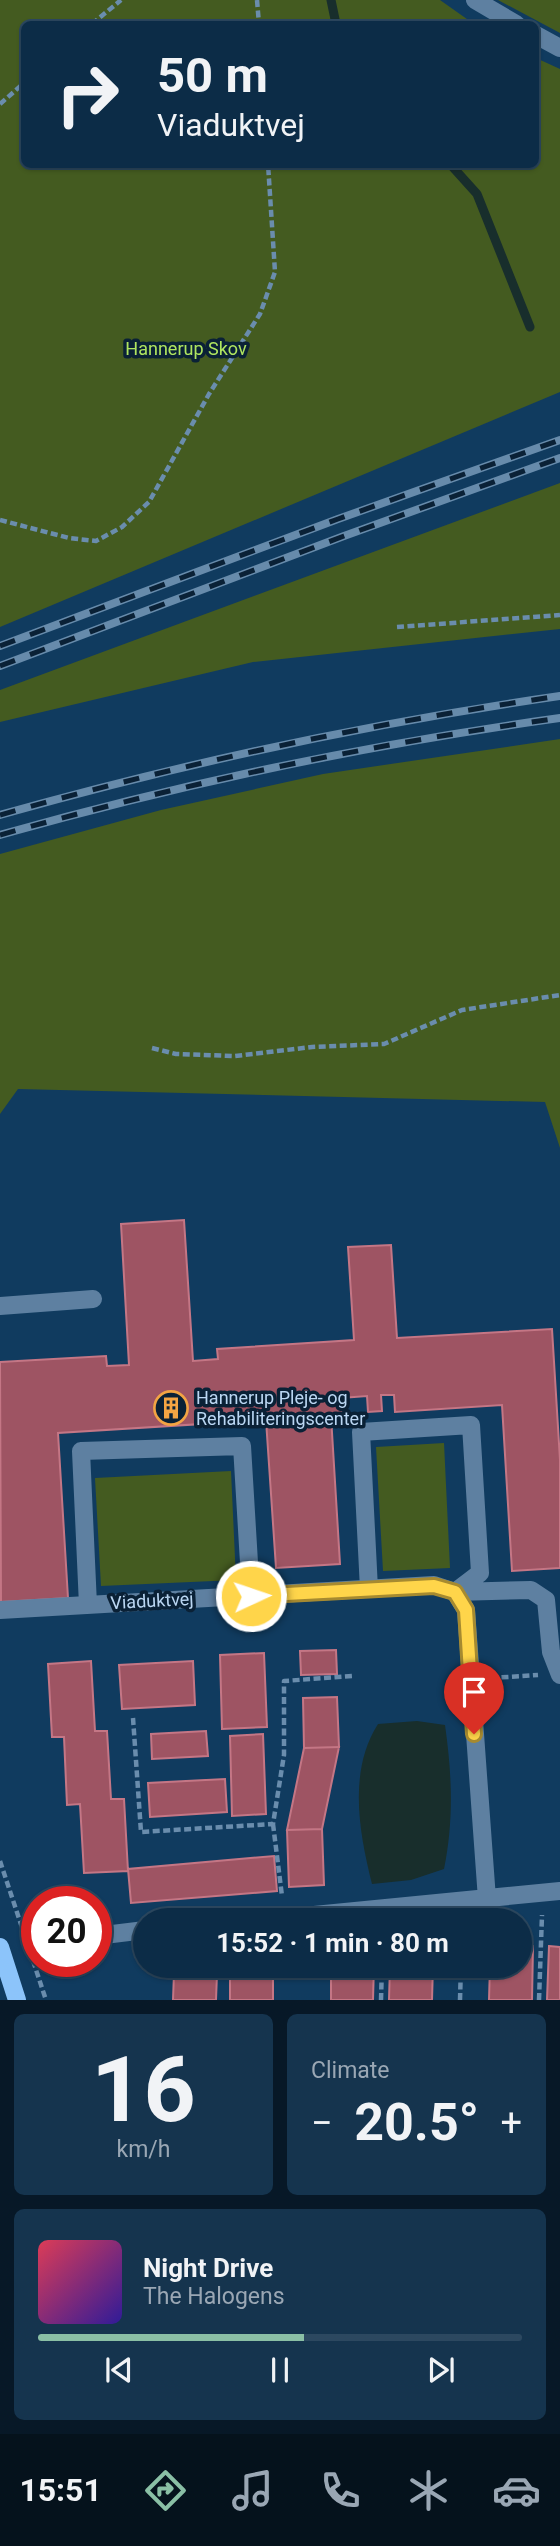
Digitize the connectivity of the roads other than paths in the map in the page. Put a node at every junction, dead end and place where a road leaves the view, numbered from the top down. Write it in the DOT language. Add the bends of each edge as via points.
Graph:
graph roads {
  1 [pos="475,0"];
  2 [pos="511,21"];
  3 [pos="539,37"];
  4 [pos="560,48"];
  5 [pos="93,1299"];
  6 [pos="0,1307"];
  7 [pos="369,1589"];
  8 [pos="455,1592"];
  9 [pos="251,1596"];
  10 [pos="88,1605"];
  11 [pos="0,1610"];
  12 [pos="560,1675"];
  13 [pos="551,1892"];
  14 [pos="487,1899"];
  15 [pos="391,1908"];
  16 [pos="133,1932"];
  17 [pos="112,1935"];
  18 [pos="0,1947"];
  19 [pos="17,2000"];
  1 -- 2 [label="street"];
  3 -- 4 [label="street"];
  5 -- 6 [label="street"];
  7 -- 8 [label="street, Viaduktvej" via="434,1586"];
  7 -- 8 [label="street" via="361,1432 471,1425 480,1573"];
  7 -- 9 [label="street, Viaduktvej"];
  8 -- 12 [label="street, Viaduktvej" via="531,1590 546,1600 551,1652"];
  8 -- 14 [label="street" via="466,1610"];
  9 -- 10 [label="street, Viaduktvej"];
  9 -- 10 [label="street" via="242,1446 80,1451"];
  10 -- 11 [label="street, Viaduktvej"];
  13 -- 14 [label="street"];
  14 -- 15 [label="street"];
  16 -- 17 [label="street"];
  18 -- 19 [label="main road"];
}
